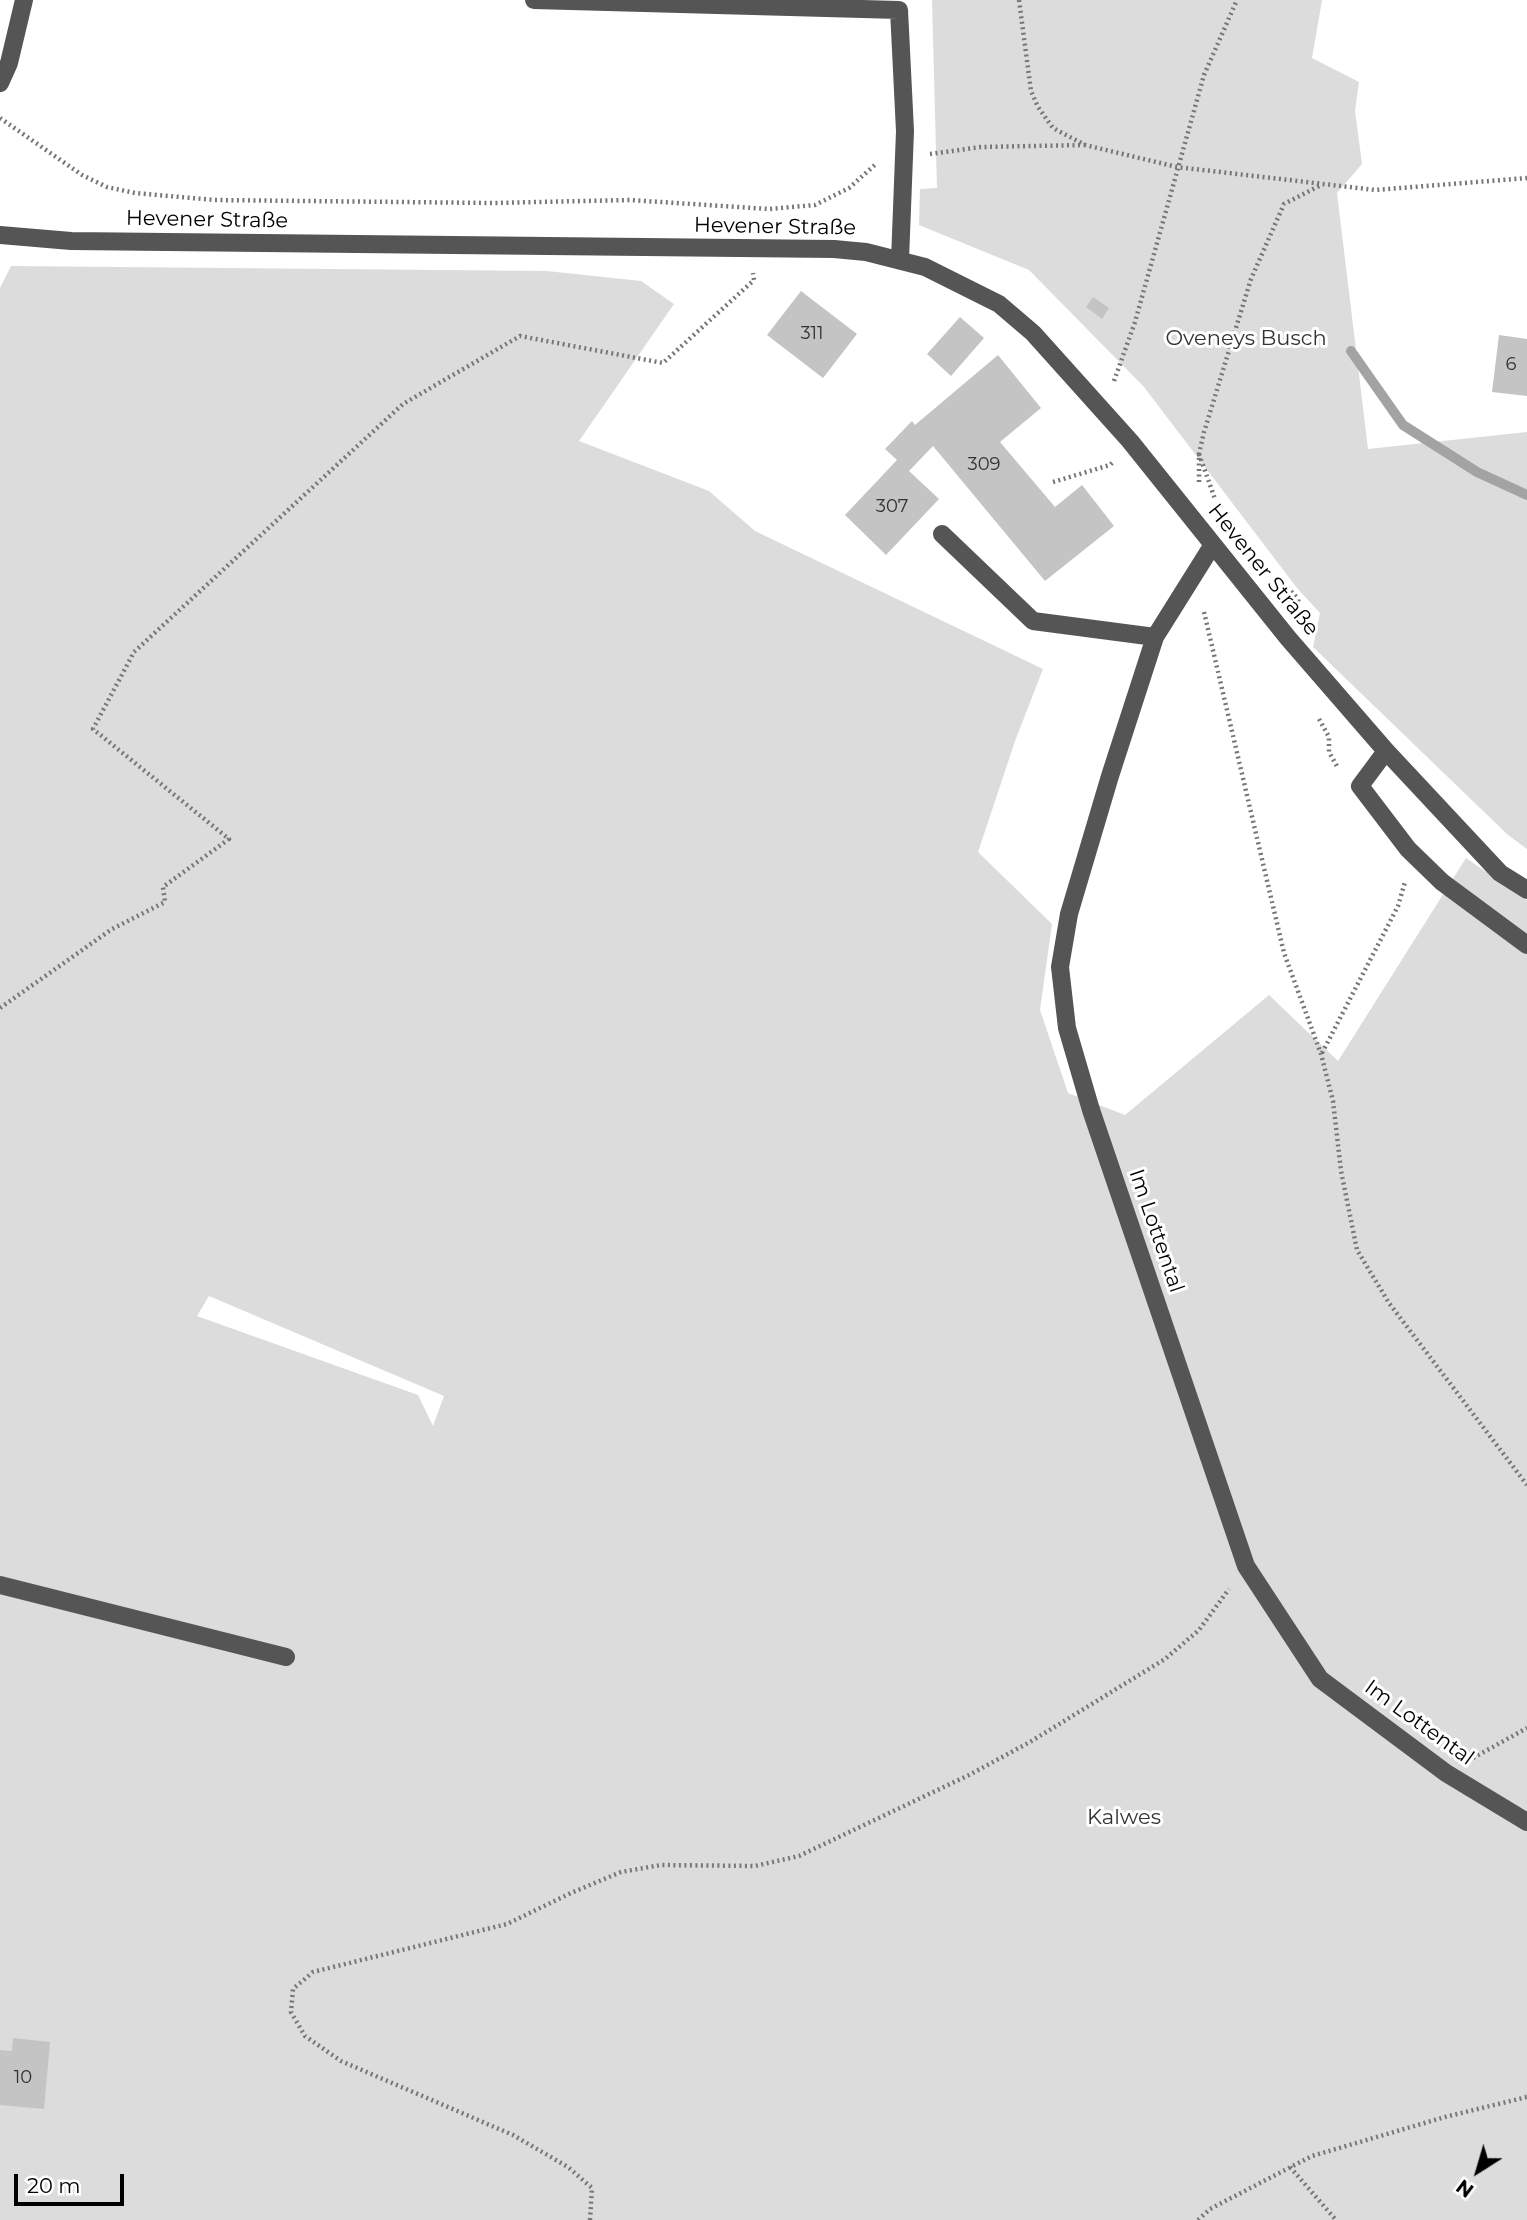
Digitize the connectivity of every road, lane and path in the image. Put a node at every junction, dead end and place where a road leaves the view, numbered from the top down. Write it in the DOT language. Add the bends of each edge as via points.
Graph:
graph roads {
  1 [pos="24,0"];
  2 [pos="534,0"];
  3 [pos="1019,0"];
  4 [pos="1237,0"];
  5 [pos="0,83"];
  6 [pos="0,118"];
  7 [pos="1084,145"];
  8 [pos="905,156"];
  9 [pos="1177,167"];
  10 [pos="1527,178"];
  11 [pos="1322,185"];
  12 [pos="0,235"];
  13 [pos="750,248"];
  14 [pos="900,260"];
  15 [pos="1103,410"];
  16 [pos="1130,441"];
  17 [pos="1054,482"];
  18 [pos="1185,510"];
  19 [pos="942,534"];
  20 [pos="1212,546"];
  21 [pos="1195,573"];
  22 [pos="1155,637"];
  23 [pos="1311,711"];
  24 [pos="1386,751"];
  25 [pos="1360,786"];
  26 [pos="1408,849"];
  27 [pos="1527,890"];
  28 [pos="1527,946"];
  29 [pos="0,1008"];
  30 [pos="1321,1054"];
  31 [pos="1527,1485"];
  32 [pos="1246,1566"];
  33 [pos="0,1585"];
  34 [pos="286,1657"];
  35 [pos="1527,1728"];
  36 [pos="1446,1773"];
  37 [pos="1527,1822"];
  38 [pos="1527,2097"];
  39 [pos="1290,2168"];
  40 [pos="590,2220"];
  41 [pos="1198,2220"];
  42 [pos="1336,2220"];
  1 -- 5 [label="street"];
  2 -- 8 [label="street" via="900,10"];
  3 -- 7 [label="path" via="1031,91 1038,107 1052,128"];
  4 -- 9 [label="path" via="1204,75"];
  6 -- 8 [label="path" via="107,187 214,200 630,200 769,209 815,205 849,188 883,160"];
  7 -- 8 [label="path" via="981,147"];
  7 -- 9 [label="path"];
  8 -- 14 [label="street"];
  9 -- 11 [label="path"];
  9 -- 15 [label="path" via="1135,322"];
  10 -- 11 [label="path" via="1375,190"];
  11 -- 18 [label="path" via="1284,204 1251,279 1204,432 1199,495"];
  12 -- 13 [label="street, Hevener Straße" via="71,242"];
  13 -- 14 [label="street, Hevener Straße" via="834,249"];
  13 -- 29 [label="path" via="754,280 663,363 520,336 403,404 134,652 93,729 229,839 163,887 165,902 112,929"];
  14 -- 15 [label="street, Hevener Straße" via="925,267 999,304 1033,333"];
  15 -- 16 [label="street, Hevener Straße"];
  16 -- 17 [label="path" via="1110,465"];
  16 -- 18 [label="street, Hevener Straße"];
  18 -- 20 [label="street, Hevener Straße"];
  19 -- 22 [label="street" via="1034,621"];
  20 -- 21 [label="street, Im Lottental"];
  20 -- 24 [label="street, Hevener Straße"];
  21 -- 22 [label="street, Im Lottental"];
  21 -- 30 [label="path" via="1284,953"];
  22 -- 32 [label="street, Im Lottental" via="1069,914 1060,967 1067,1028 1091,1110"];
  23 -- 25 [label="path" via="1329,737 1329,752 1341,773"];
  24 -- 25 [label="street"];
  24 -- 27 [label="street, Hevener Straße" via="1500,873"];
  25 -- 26 [label="street"];
  26 -- 28 [label="street" via="1442,883"];
  26 -- 30 [label="path" via="1398,906"];
  30 -- 31 [label="path" via="1357,1250 1389,1303"];
  32 -- 36 [label="street, Im Lottental" via="1321,1679"];
  32 -- 40 [label="path" via="1199,1630 1165,1659 981,1769 799,1856 755,1866 661,1865 621,1872 507,1924 313,1972 293,1989 291,2012 305,2036 341,2061 513,2135 568,2167 592,2188"];
  33 -- 34 [label="street"];
  35 -- 36 [label="path"];
  36 -- 37 [label="street, Im Lottental"];
  38 -- 39 [label="path" via="1312,2156"];
  39 -- 41 [label="path"];
  39 -- 42 [label="path"];
}
